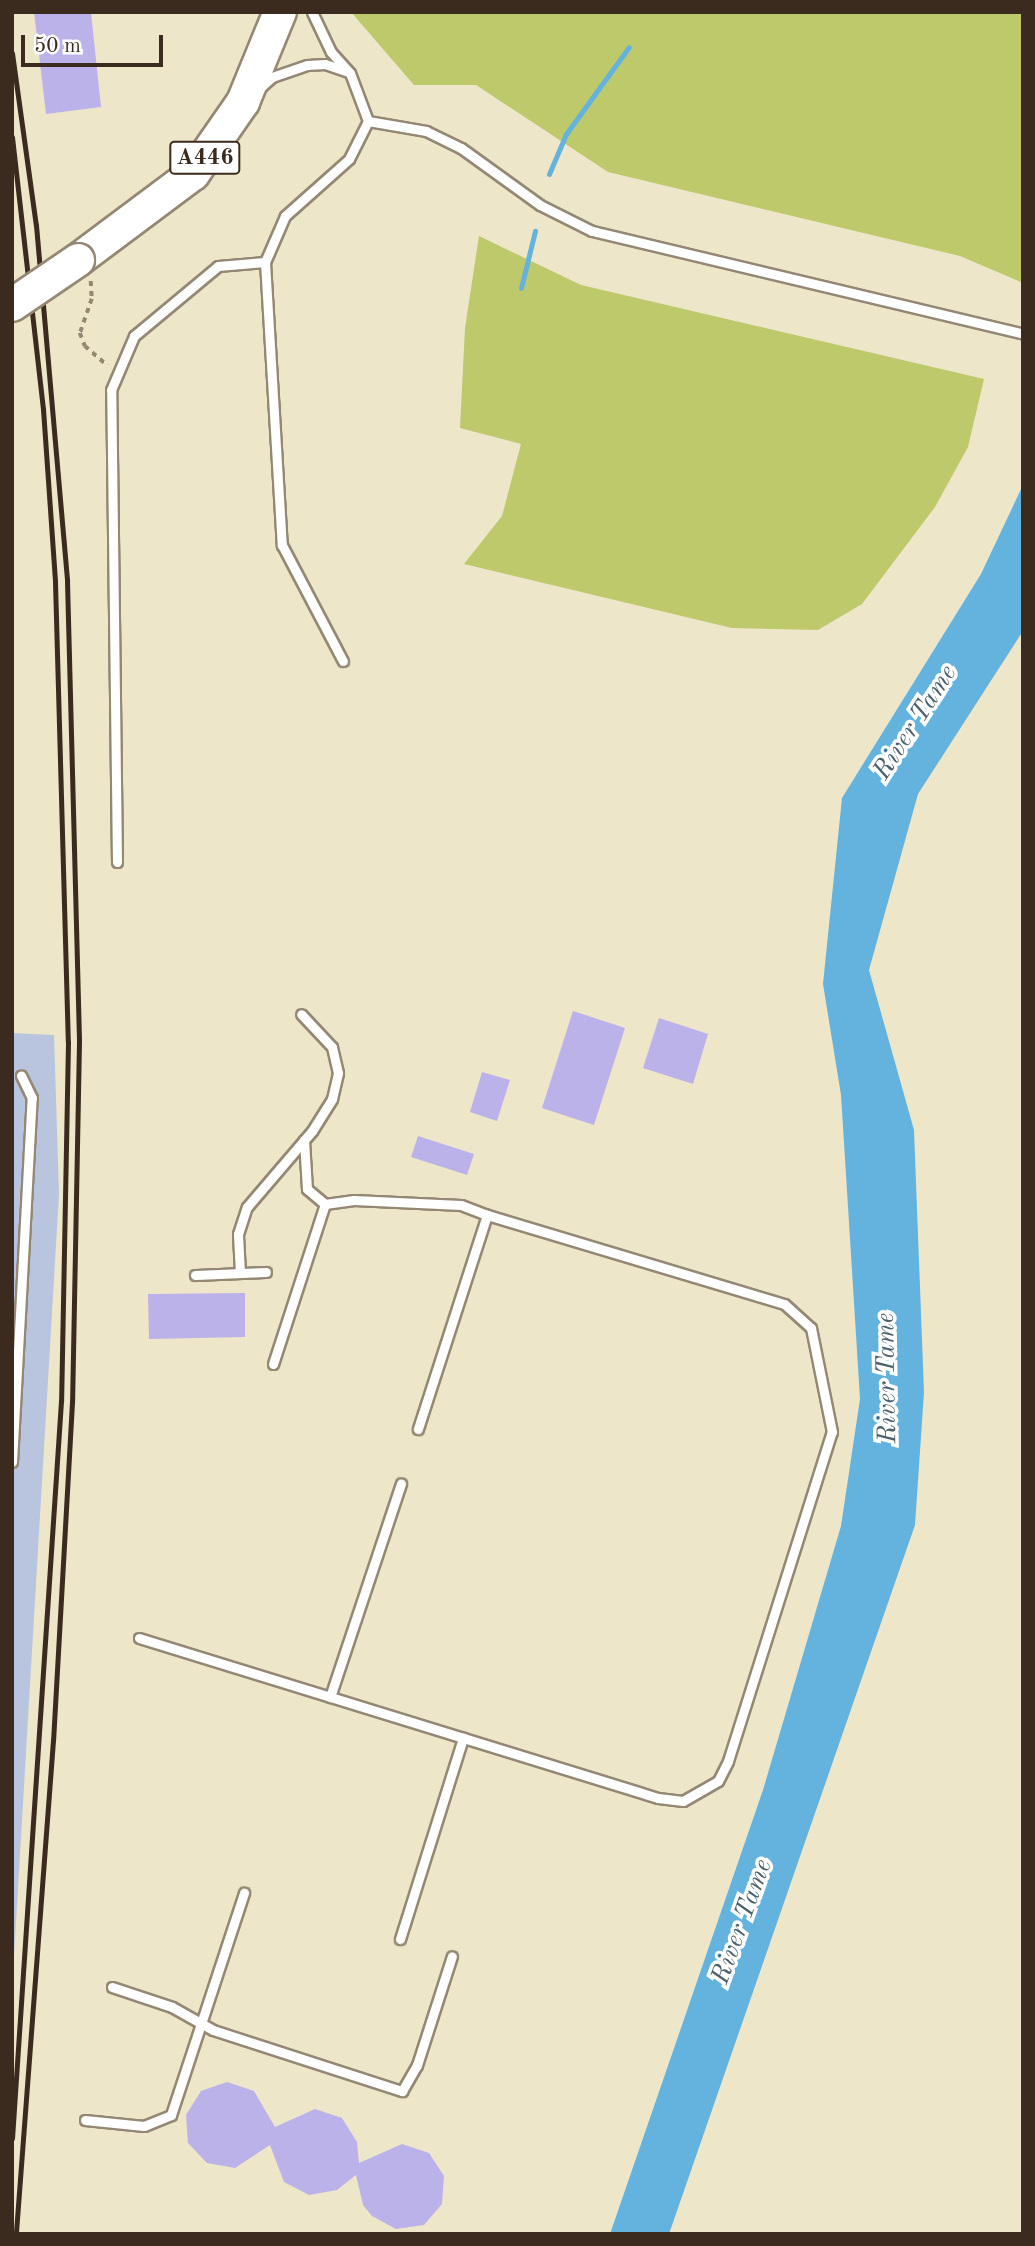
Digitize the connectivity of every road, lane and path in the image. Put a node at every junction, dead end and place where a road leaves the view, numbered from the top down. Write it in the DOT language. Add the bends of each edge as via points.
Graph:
graph roads {
  1 [pos="280,12"];
  2 [pos="312,12"];
  3 [pos="350,73"];
  4 [pos="243,103"];
  5 [pos="368,121"];
  6 [pos="265,262"];
  7 [pos="80,272"];
  8 [pos="12,305"];
  9 [pos="1023,334"];
  10 [pos="118,373"];
  11 [pos="343,661"];
  12 [pos="117,862"];
  13 [pos="301,1014"];
  14 [pos="21,1075"];
  15 [pos="304,1140"];
  16 [pos="325,1204"];
  17 [pos="487,1215"];
  18 [pos="266,1272"];
  19 [pos="240,1273"];
  20 [pos="195,1275"];
  21 [pos="274,1364"];
  22 [pos="418,1429"];
  23 [pos="12,1462"];
  24 [pos="401,1484"];
  25 [pos="139,1638"];
  26 [pos="330,1697"];
  27 [pos="463,1738"];
  28 [pos="244,1893"];
  29 [pos="400,1939"];
  30 [pos="452,1956"];
  31 [pos="112,1987"];
  32 [pos="202,2024"];
  33 [pos="85,2120"];
  1 -- 4 [label="highway, A446"];
  2 -- 3 [label="lane" via="331,52"];
  3 -- 4 [label="lane" via="325,64 307,65 272,77"];
  3 -- 5 [label="lane"];
  4 -- 7 [label="highway, A446" via="194,174"];
  5 -- 6 [label="lane" via="349,159 285,216"];
  5 -- 9 [label="lane" via="426,131 461,148 540,205 592,231"];
  6 -- 10 [label="lane" via="218,266 134,336"];
  6 -- 11 [label="lane" via="282,545"];
  7 -- 8 [label="highway, A446, bridge"];
  7 -- 10 [label="path" via="95,286 80,333 95,357"];
  10 -- 12 [label="lane" via="111,390"];
  13 -- 15 [label="lane" via="332,1047 338,1073 332,1099"];
  14 -- 23 [label="lane" via="32,1098"];
  15 -- 16 [label="lane" via="307,1189"];
  15 -- 19 [label="lane" via="247,1207 238,1234"];
  16 -- 17 [label="lane" via="354,1199 461,1205"];
  16 -- 21 [label="lane"];
  17 -- 22 [label="lane"];
  17 -- 27 [label="lane" via="784,1304 811,1328 832,1432 718,1781 683,1801 658,1798"];
  18 -- 19 [label="lane"];
  19 -- 20 [label="lane"];
  24 -- 26 [label="lane"];
  25 -- 26 [label="lane"];
  26 -- 27 [label="lane"];
  27 -- 29 [label="lane"];
  28 -- 32 [label="lane"];
  30 -- 32 [label="lane" via="417,2064 402,2091"];
  31 -- 32 [label="lane" via="172,2007"];
  32 -- 33 [label="lane" via="171,2115 144,2126"];
}
